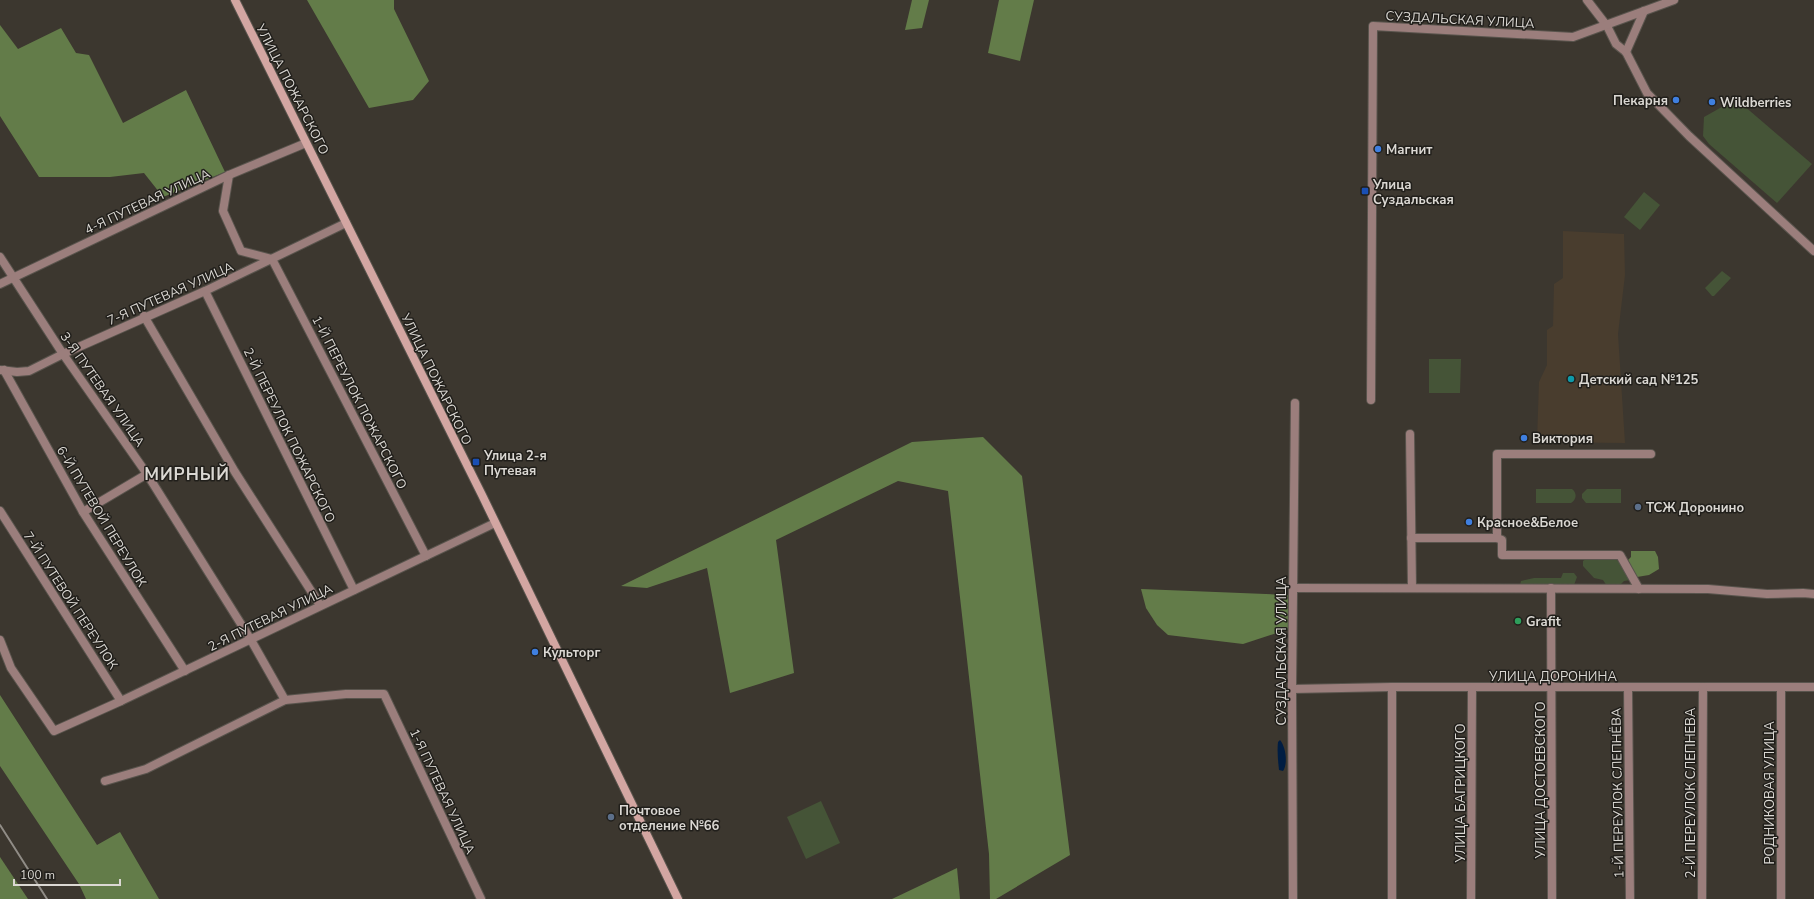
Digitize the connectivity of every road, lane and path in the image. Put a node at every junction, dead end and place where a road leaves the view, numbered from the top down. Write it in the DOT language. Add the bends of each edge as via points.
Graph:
graph roads {
  1 [pos="235,0"];
  2 [pos="1587,0"];
  3 [pos="1674,0"];
  4 [pos="1644,11"];
  5 [pos="1607,26"];
  6 [pos="1626,52"];
  7 [pos="306,143"];
  8 [pos="229,175"];
  9 [pos="346,223"];
  10 [pos="1814,251"];
  11 [pos="0,257"];
  12 [pos="272,259"];
  13 [pos="14,278"];
  14 [pos="0,284"];
  15 [pos="204,291"];
  16 [pos="144,316"];
  17 [pos="63,354"];
  18 [pos="2,370"];
  19 [pos="1371,400"];
  20 [pos="1295,403"];
  21 [pos="1410,434"];
  22 [pos="1652,454"];
  23 [pos="147,474"];
  24 [pos="0,511"];
  25 [pos="83,512"];
  26 [pos="495,523"];
  27 [pos="1411,538"];
  28 [pos="1497,538"];
  29 [pos="426,556"];
  30 [pos="1293,588"];
  31 [pos="1412,588"];
  32 [pos="1551,588"];
  33 [pos="1639,588"];
  34 [pos="354,590"];
  35 [pos="1814,594"];
  36 [pos="320,605"];
  37 [pos="0,640"];
  38 [pos="251,640"];
  39 [pos="185,671"];
  40 [pos="1392,687"];
  41 [pos="1628,687"];
  42 [pos="1703,687"];
  43 [pos="1781,687"];
  44 [pos="1814,687"];
  45 [pos="1472,688"];
  46 [pos="1552,688"];
  47 [pos="1292,689"];
  48 [pos="284,700"];
  49 [pos="122,701"];
  50 [pos="105,781"];
  51 [pos="481,899"];
  52 [pos="678,899"];
  53 [pos="1293,899"];
  54 [pos="1392,899"];
  55 [pos="1471,899"];
  56 [pos="1552,899"];
  57 [pos="1630,899"];
  58 [pos="1702,899"];
  59 [pos="1781,899"];
  1 -- 7 [label="street, УЛИЦА ПОЖАРСКОГО"];
  2 -- 5 [label="street"];
  3 -- 4 [label="street, СУЗДАЛЬСКАЯ УЛИЦА"];
  4 -- 5 [label="street, СУЗДАЛЬСКАЯ УЛИЦА"];
  4 -- 6 [label="street"];
  5 -- 6 [label="street" via="1616,44"];
  5 -- 19 [label="street, СУЗДАЛЬСКАЯ УЛИЦА" via="1573,37 1372,26"];
  6 -- 10 [label="street" via="1647,93"];
  7 -- 8 [label="street, 4-Я ПУТЕВАЯ УЛИЦА"];
  7 -- 9 [label="street, УЛИЦА ПОЖАРСКОГО"];
  8 -- 12 [label="street" via="223,211 241,251"];
  8 -- 13 [label="street, 4-Я ПУТЕВАЯ УЛИЦА"];
  9 -- 12 [label="street, 7-Я ПУТЕВАЯ УЛИЦА"];
  9 -- 26 [label="street, УЛИЦА ПОЖАРСКОГО"];
  11 -- 13 [label="street, 3-Я ПУТЕВАЯ УЛИЦА"];
  12 -- 15 [label="street, 7-Я ПУТЕВАЯ УЛИЦА"];
  12 -- 29 [label="street, 1-Й ПЕРЕУЛОК ПОЖАРСКОГО"];
  13 -- 14 [label="street, 4-Я ПУТЕВАЯ УЛИЦА"];
  13 -- 17 [label="street, 3-Я ПУТЕВАЯ УЛИЦА"];
  15 -- 16 [label="street, 7-Я ПУТЕВАЯ УЛИЦА"];
  15 -- 34 [label="street, 2-Й ПЕРЕУЛОК ПОЖАРСКОГО"];
  16 -- 17 [label="street, 7-Я ПУТЕВАЯ УЛИЦА"];
  16 -- 36 [label="street" via="235,472"];
  17 -- 18 [label="street, 7-Я ПУТЕВАЯ УЛИЦА" via="29,371"];
  17 -- 23 [label="street, 3-Я ПУТЕВАЯ УЛИЦА"];
  18 -- 25 [label="street, 6-Й ПУТЕВОЙ ПЕРЕУЛОК"];
  20 -- 30 [label="street, СУЗДАЛЬСКАЯ УЛИЦА"];
  21 -- 27 [label="street"];
  22 -- 28 [label="street" via="1497,454"];
  23 -- 25 [label="street"];
  23 -- 38 [label="street, 3-Я ПУТЕВАЯ УЛИЦА"];
  24 -- 49 [label="street, 7-Й ПУТЕВОЙ ПЕРЕУЛОК"];
  25 -- 39 [label="street, 6-Й ПУТЕВОЙ ПЕРЕУЛОК"];
  26 -- 29 [label="street, 2-Я ПУТЕВАЯ УЛИЦА"];
  26 -- 52 [label="street, УЛИЦА ПОЖАРСКОГО"];
  27 -- 28 [label="street"];
  27 -- 31 [label="street"];
  28 -- 33 [label="street" via="1502,540 1502,554 1620,554"];
  29 -- 34 [label="street, 2-Я ПУТЕВАЯ УЛИЦА"];
  30 -- 31 [label="street"];
  30 -- 47 [label="street, СУЗДАЛЬСКАЯ УЛИЦА"];
  31 -- 32 [label="street"];
  32 -- 33 [label="street"];
  32 -- 46 [label="street, УЛИЦА ДОСТОЕВСКОГО"];
  33 -- 35 [label="street"];
  34 -- 36 [label="street, 2-Я ПУТЕВАЯ УЛИЦА"];
  36 -- 38 [label="street, 2-Я ПУТЕВАЯ УЛИЦА"];
  37 -- 49 [label="street, 2-Я ПУТЕВАЯ УЛИЦА" via="11,668 54,731"];
  38 -- 39 [label="street, 2-Я ПУТЕВАЯ УЛИЦА"];
  38 -- 48 [label="street, 3-Я ПУТЕВАЯ УЛИЦА"];
  39 -- 49 [label="street, 2-Я ПУТЕВАЯ УЛИЦА"];
  40 -- 45 [label="street, УЛИЦА ДОРОНИНА"];
  40 -- 47 [label="street, УЛИЦА ДОРОНИНА"];
  40 -- 54 [label="street"];
  41 -- 42 [label="street, УЛИЦА ДОРОНИНА"];
  41 -- 46 [label="street, УЛИЦА ДОРОНИНА"];
  41 -- 57 [label="street, 1-Й ПЕРЕУЛОК СЛЕПНЁВА"];
  42 -- 43 [label="street, УЛИЦА ДОРОНИНА"];
  42 -- 58 [label="street, 2-Й ПЕРЕУЛОК СЛЕПНЕВА"];
  43 -- 44 [label="street, УЛИЦА ДОРОНИНА"];
  43 -- 59 [label="street, РОДНИКОВАЯ УЛИЦА"];
  45 -- 46 [label="street, УЛИЦА ДОРОНИНА"];
  45 -- 55 [label="street, УЛИЦА БАГРИЦКОГО"];
  46 -- 56 [label="street, УЛИЦА ДОСТОЕВСКОГО"];
  47 -- 53 [label="street, СУЗДАЛЬСКАЯ УЛИЦА"];
  48 -- 50 [label="street" via="146,769"];
  48 -- 51 [label="street, 1-Я ПУТЕВАЯ УЛИЦА" via="346,694 384,694"];
}
